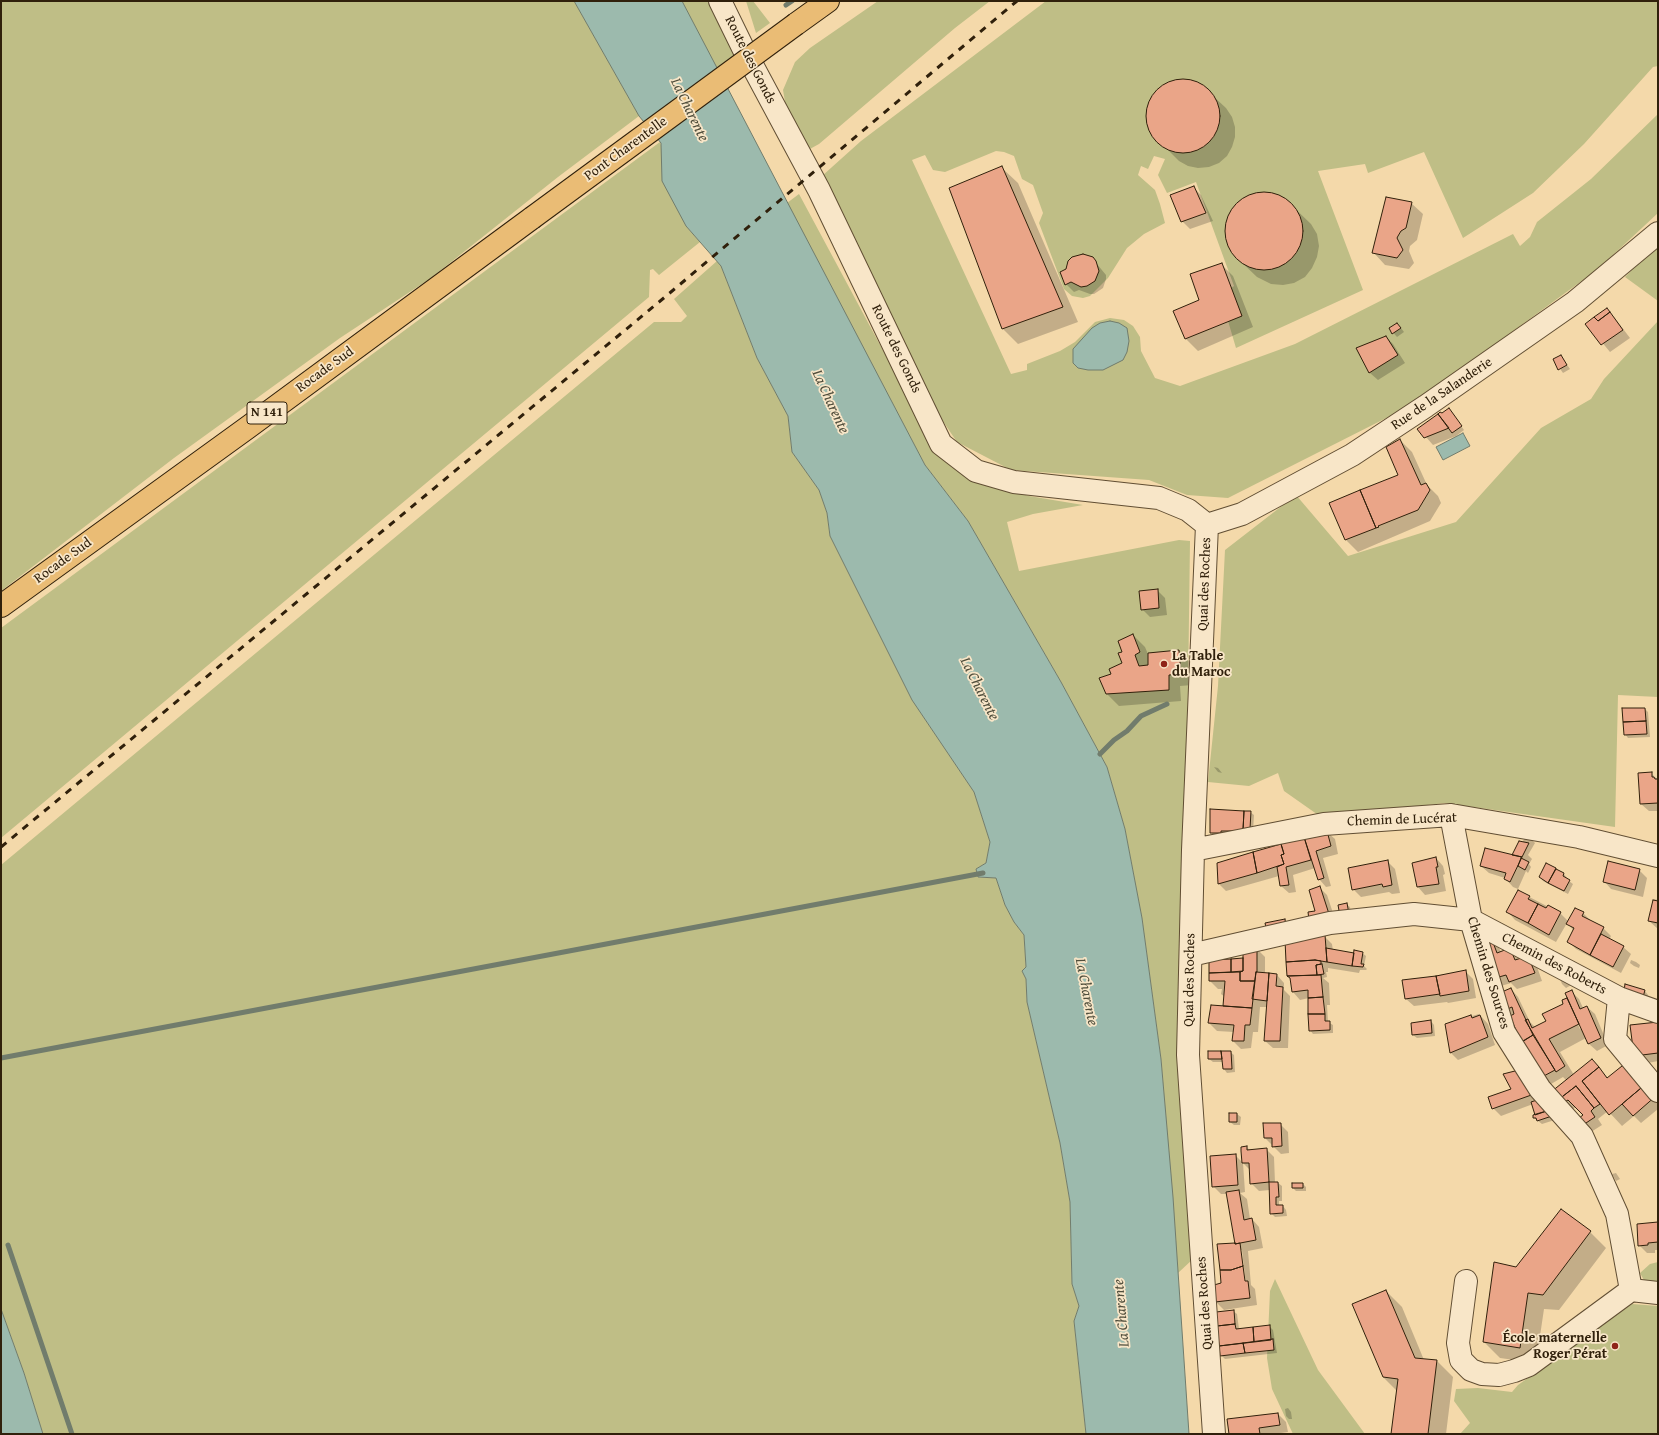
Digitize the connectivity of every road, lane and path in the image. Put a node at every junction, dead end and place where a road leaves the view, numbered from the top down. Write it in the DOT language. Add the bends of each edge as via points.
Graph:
graph roads {
  1 [pos="720,1"];
  2 [pos="828,1"];
  3 [pos="532,218"];
  4 [pos="1658,233"];
  5 [pos="1207,525"];
  6 [pos="1,606"];
  7 [pos="1451,815"];
  8 [pos="1193,850"];
  9 [pos="1658,856"];
  10 [pos="1471,920"];
  11 [pos="1191,955"];
  12 [pos="1619,998"];
  13 [pos="1658,1012"];
  14 [pos="1658,1091"];
  15 [pos="1466,1281"];
  16 [pos="1631,1290"];
  17 [pos="1658,1293"];
  18 [pos="1214,1434"];
  1 -- 5 [label="street, Route des Gonds" via="819,190 941,444 976,471 1014,482 1159,498 1188,510"];
  2 -- 3 [label="highway, Pont Charentelle / N 141, bridge"];
  3 -- 6 [label="highway, Rocade Sud / N 141"];
  4 -- 5 [label="street, Rue de la Salanderie" via="1575,302 1352,455 1242,514"];
  5 -- 8 [label="street, Quai des Roches"];
  7 -- 8 [label="street, Chemin de Lucérat" via="1324,824"];
  7 -- 9 [label="street, Chemin de Lucérat" via="1578,837"];
  7 -- 10 [label="street, Chemin des Sources"];
  8 -- 11 [label="street, Quai des Roches"];
  10 -- 11 [label="street, Chemin des Roberts" via="1414,914 1330,923"];
  10 -- 12 [label="street, Chemin des Roberts"];
  10 -- 16 [label="street, Chemin des Sources" via="1504,1032 1540,1089 1582,1136 1617,1214"];
  11 -- 18 [label="street, Quai des Roches" via="1188,1056"];
  12 -- 13 [label="street, Chemin des Roberts"];
  12 -- 14 [label="street" via="1615,1039"];
  15 -- 16 [label="street" via="1458,1343 1461,1360 1471,1370 1482,1374 1499,1375 1529,1365"];
  16 -- 17 [label="street"];
}
